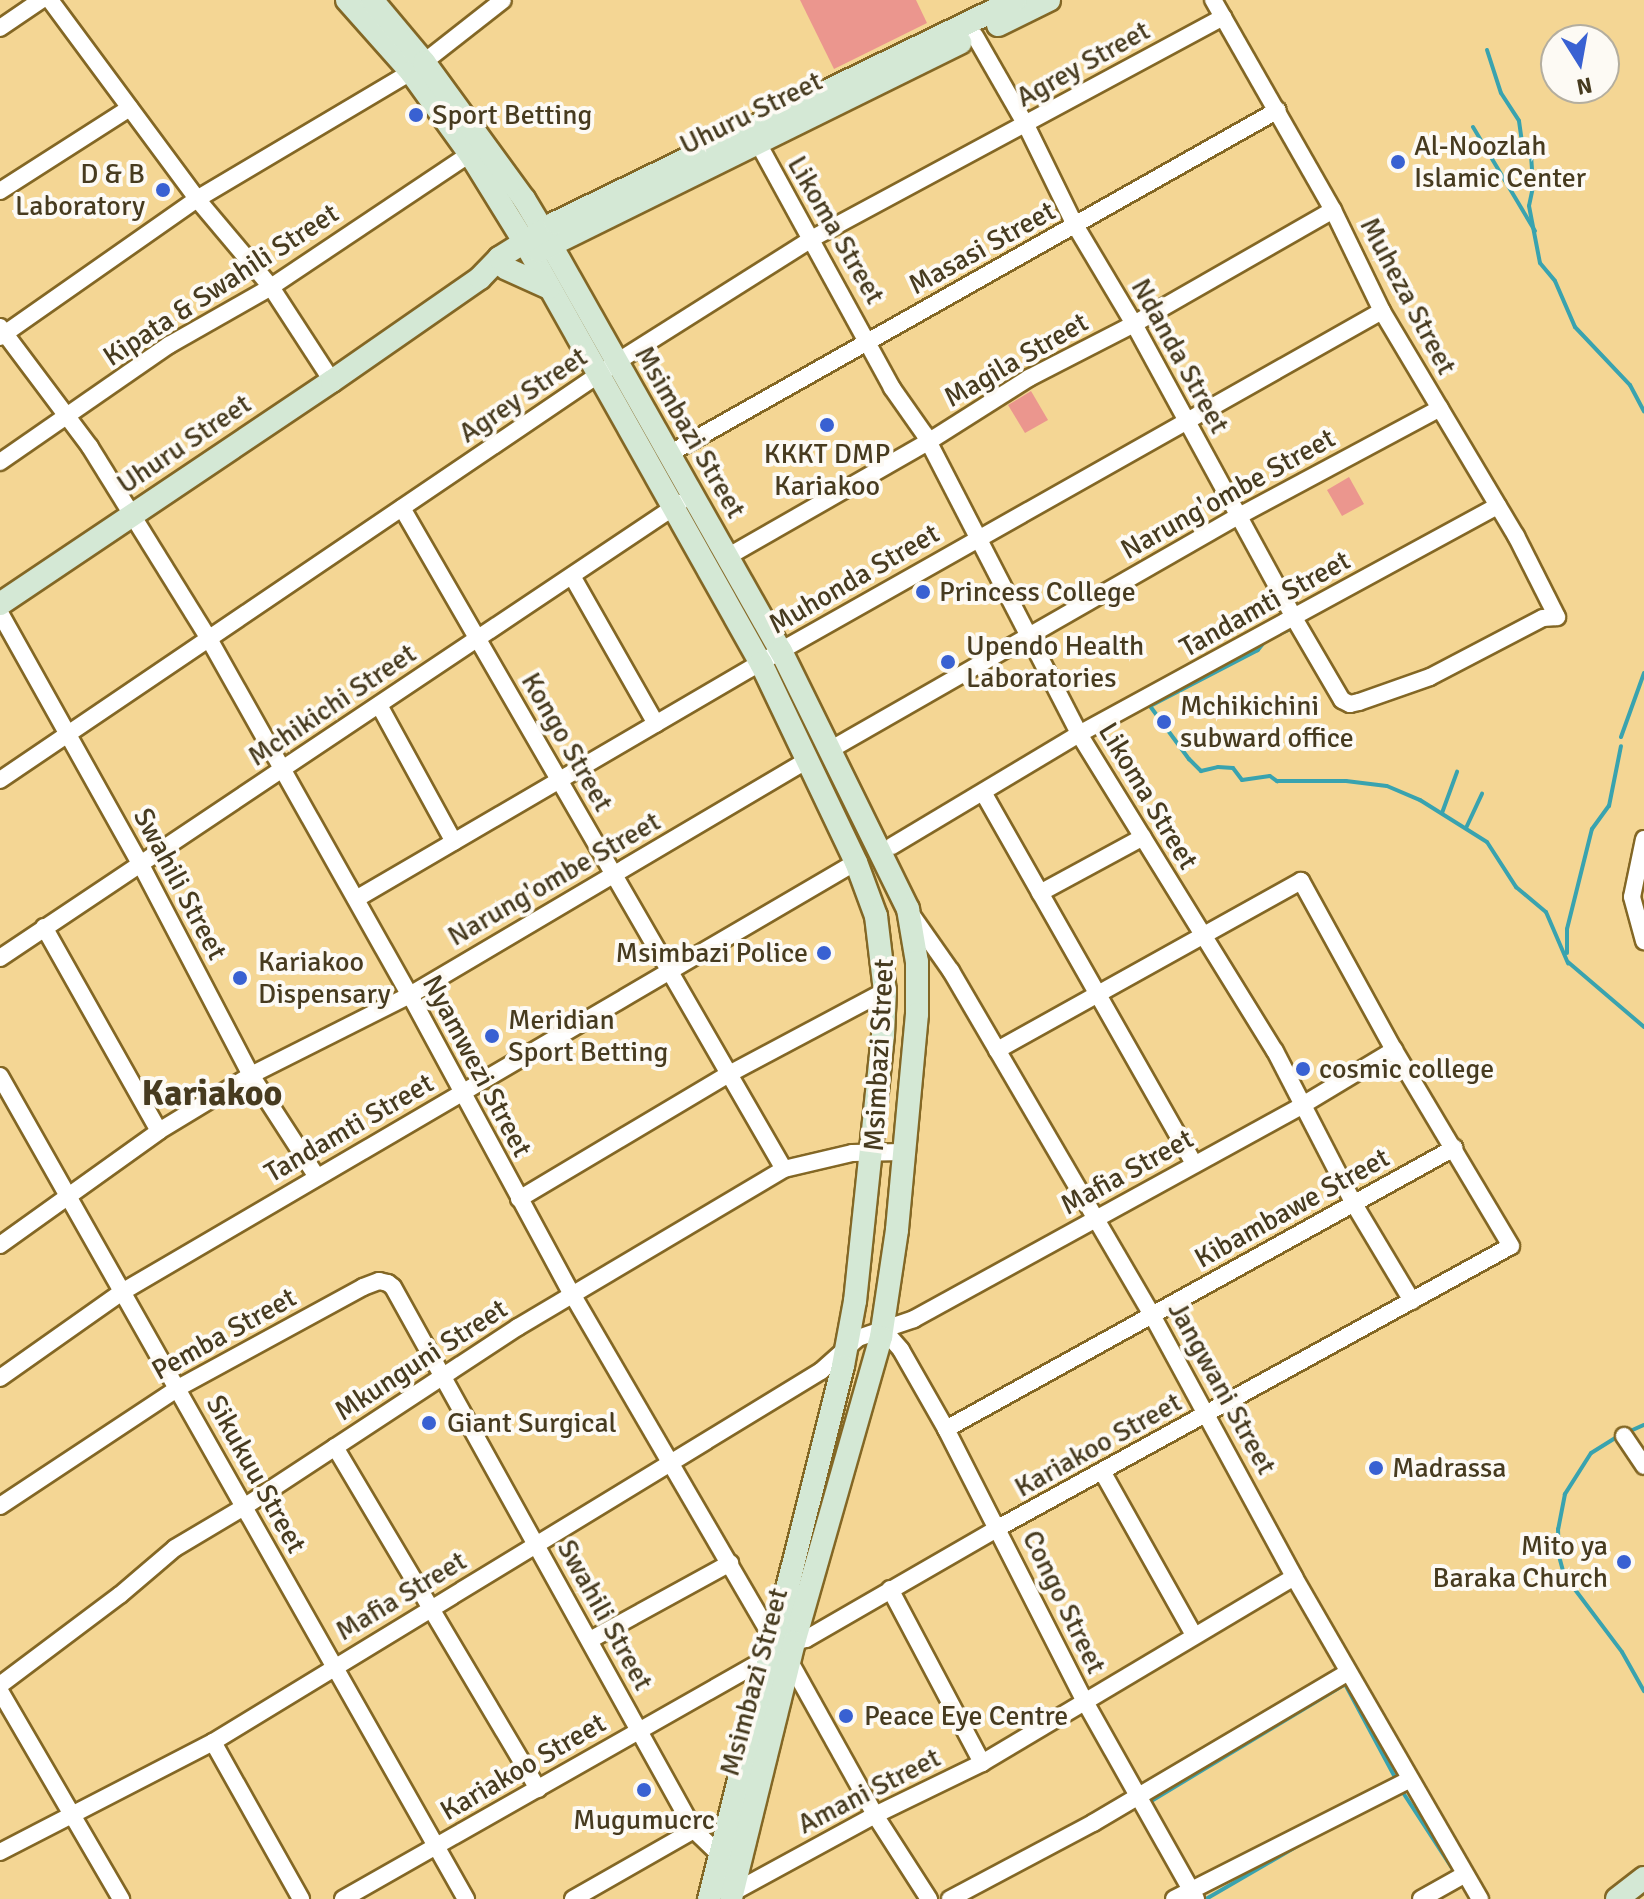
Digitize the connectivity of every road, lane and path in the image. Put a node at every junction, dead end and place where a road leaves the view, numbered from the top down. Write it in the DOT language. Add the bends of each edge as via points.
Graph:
graph roads {
  1 [pos="41,0"];
  2 [pos="50,0"];
  3 [pos="347,0"];
  4 [pos="372,0"];
  5 [pos="503,0"];
  6 [pos="1015,0"];
  7 [pos="1049,0"];
  8 [pos="1213,0"];
  9 [pos="1223,17"];
  10 [pos="0,28"];
  11 [pos="975,36"];
  12 [pos="417,67"];
  13 [pos="130,108"];
  14 [pos="1278,110"];
  15 [pos="1026,125"];
  16 [pos="758,143"];
  17 [pos="470,154"];
  18 [pos="0,191"];
  19 [pos="197,199"];
  20 [pos="515,206"];
  21 [pos="1333,210"];
  22 [pos="586,217"];
  23 [pos="1075,225"];
  24 [pos="813,238"];
  25 [pos="537,244"];
  26 [pos="502,263"];
  27 [pos="571,279"];
  28 [pos="271,287"];
  29 [pos="549,288"];
  30 [pos="1382,311"];
  31 [pos="1134,324"];
  32 [pos="2,332"];
  33 [pos="869,341"];
  34 [pos="607,369"];
  35 [pos="332,381"];
  36 [pos="1440,408"];
  37 [pos="68,417"];
  38 [pos="1187,421"];
  39 [pos="928,442"];
  40 [pos="669,454"];
  41 [pos="0,462"];
  42 [pos="684,501"];
  43 [pos="1498,506"];
  44 [pos="402,508"];
  45 [pos="135,514"];
  46 [pos="1239,516"];
  47 [pos="979,539"];
  48 [pos="727,557"];
  49 [pos="572,576"];
  50 [pos="0,604"];
  51 [pos="0,613"];
  52 [pos="1294,618"];
  53 [pos="1028,636"];
  54 [pos="209,639"];
  55 [pos="478,639"];
  56 [pos="781,651"];
  57 [pos="761,663"];
  58 [pos="1342,700"];
  59 [pos="379,705"];
  60 [pos="656,724"];
  61 [pos="69,734"];
  62 [pos="1079,734"];
  63 [pos="835,747"];
  64 [pos="809,759"];
  65 [pos="283,770"];
  66 [pos="0,780"];
  67 [pos="559,780"];
  68 [pos="984,794"];
  69 [pos="1143,837"];
  70 [pos="1644,839"];
  71 [pos="454,842"];
  72 [pos="892,846"];
  73 [pos="856,862"];
  74 [pos="140,863"];
  75 [pos="613,874"];
  76 [pos="1040,893"];
  77 [pos="356,899"];
  78 [pos="908,909"];
  79 [pos="44,927"];
  80 [pos="1200,935"];
  81 [pos="1644,941"];
  82 [pos="0,958"];
  83 [pos="668,969"];
  84 [pos="885,991"];
  85 [pos="1097,993"];
  86 [pos="410,995"];
  87 [pos="997,1050"];
  88 [pos="1394,1050"];
  89 [pos="729,1074"];
  90 [pos="251,1075"];
  91 [pos="0,1076"];
  92 [pos="461,1092"];
  93 [pos="1301,1106"];
  94 [pos="159,1131"];
  95 [pos="1454,1148"];
  96 [pos="871,1152"];
  97 [pos="904,1152"];
  98 [pos="1194,1164"];
  99 [pos="784,1169"];
  100 [pos="317,1177"];
  101 [pos="69,1197"];
  102 [pos="519,1199"];
  103 [pos="1354,1204"];
  104 [pos="1095,1218"];
  105 [pos="0,1245"];
  106 [pos="122,1292"];
  107 [pos="572,1294"];
  108 [pos="1412,1301"];
  109 [pos="1152,1315"];
  110 [pos="881,1334"];
  111 [pos="846,1347"];
  112 [pos="0,1378"];
  113 [pos="441,1378"];
  114 [pos="178,1388"];
  115 [pos="1208,1414"];
  116 [pos="946,1429"];
  117 [pos="1624,1436"];
  118 [pos="335,1447"];
  119 [pos="672,1461"];
  120 [pos="1644,1466"];
  121 [pos="1103,1473"];
  122 [pos="0,1506"];
  123 [pos="244,1507"];
  124 [pos="998,1528"];
  125 [pos="535,1544"];
  126 [pos="730,1563"];
  127 [pos="1294,1577"];
  128 [pos="890,1589"];
  129 [pos="431,1609"];
  130 [pos="1194,1635"];
  131 [pos="590,1640"];
  132 [pos="782,1651"];
  133 [pos="335,1667"];
  134 [pos="1348,1672"];
  135 [pos="0,1688"];
  136 [pos="1084,1700"];
  137 [pos="640,1731"];
  138 [pos="213,1742"];
  139 [pos="982,1763"];
  140 [pos="1409,1780"];
  141 [pos="538,1789"];
  142 [pos="1137,1796"];
  143 [pos="72,1815"];
  144 [pos="875,1815"];
  145 [pos="694,1830"];
  146 [pos="436,1846"];
  147 [pos="0,1852"];
  148 [pos="731,1857"];
  149 [pos="1464,1875"];
  150 [pos="1644,1878"];
  151 [pos="1193,1894"];
  152 [pos="721,1895"];
  153 [pos="121,1899"];
  154 [pos="301,1899"];
  155 [pos="343,1899"];
  156 [pos="466,1899"];
  157 [pos="573,1899"];
  158 [pos="929,1899"];
  159 [pos="950,1899"];
  160 [pos="1174,1899"];
  161 [pos="1421,1899"];
  162 [pos="1480,1899"];
  163 [pos="1617,1899"];
  1 -- 10 [label="street"];
  2 -- 13 [label="street"];
  3 -- 12 [label="street"];
  4 -- 12 [label="street"];
  5 -- 12 [label="street"];
  6 -- 22 [label="street, Uhuru Street"];
  7 -- 11 [label="street, Uhuru Street"];
  8 -- 9 [label="street, Muheza Street"];
  9 -- 14 [label="street, Muheza Street"];
  9 -- 15 [label="street, Agrey Street"];
  11 -- 15 [label="street, Ndanda Street"];
  11 -- 16 [label="street, Uhuru Street"];
  12 -- 17 [label="street"];
  12 -- 19 [label="street"];
  12 -- 20 [label="street"];
  13 -- 18 [label="street"];
  13 -- 19 [label="street"];
  14 -- 21 [label="street, Muheza Street"];
  14 -- 23 [label="street, Masasi Street"];
  15 -- 23 [label="street, Ndanda Street"];
  15 -- 24 [label="street, Agrey Street"];
  16 -- 22 [label="street, Uhuru Street"];
  16 -- 24 [label="street, Likoma Street"];
  17 -- 20 [label="street"];
  17 -- 28 [label="street, Kipata & Swahili Street"];
  19 -- 28 [label="street"];
  19 -- 32 [label="street"];
  20 -- 22 [label="street"];
  20 -- 25 [label="street"];
  20 -- 26 [label="street"];
  21 -- 30 [label="street, Muheza Street"];
  21 -- 31 [label="street, Magila Street"];
  22 -- 25 [label="street, Uhuru Street"];
  22 -- 27 [label="street"];
  23 -- 31 [label="street, Ndanda Street"];
  23 -- 33 [label="street, Masasi Street"];
  24 -- 33 [label="street, Likoma Street"];
  24 -- 34 [label="street, Agrey Street"];
  25 -- 26 [label="street, Uhuru Street"];
  25 -- 27 [label="street, Msimbazi Street"];
  25 -- 29 [label="street, Msimbazi Street"];
  26 -- 29 [label="street"];
  26 -- 35 [label="street, Uhuru Street"];
  27 -- 34 [label="street, Msimbazi Street"];
  28 -- 35 [label="street"];
  28 -- 37 [label="street, Kipata & Swahili Street" via="169,345"];
  29 -- 34 [label="street, Msimbazi Street"];
  30 -- 36 [label="street, Muheza Street"];
  30 -- 38 [label="street, Muhonda Street"];
  31 -- 38 [label="street, Ndanda Street"];
  31 -- 39 [label="street, Magila Street" via="1029,378"];
  32 -- 37 [label="street, Nyamwezi Street"];
  33 -- 39 [label="street, Likoma Street"];
  33 -- 40 [label="street, Masasi Street"];
  34 -- 40 [label="street, Msimbazi Street"];
  34 -- 42 [label="street, Msimbazi Street"];
  34 -- 44 [label="street, Agrey Street"];
  35 -- 45 [label="street, Uhuru Street"];
  36 -- 43 [label="street, Muheza Street"];
  36 -- 46 [label="street, Narung'ombe Street"];
  37 -- 41 [label="street, Kipata & Swahili Street"];
  37 -- 45 [label="street, Nyamwezi Street"];
  38 -- 46 [label="street, Ndanda Street"];
  38 -- 47 [label="street, Muhonda Street"];
  39 -- 47 [label="street, Likoma Street"];
  39 -- 48 [label="street, Magila Street"];
  40 -- 42 [label="street, Msimbazi Street"];
  42 -- 48 [label="street, Msimbazi Street"];
  42 -- 49 [label="street, Mchikichi Street"];
  42 -- 57 [label="street, Msimbazi Street"];
  43 -- 52 [label="street, Tandamti Street"];
  43 -- 58 [label="street, Muheza Street" via="1557,617 1543,618 1401,688 1350,704"];
  44 -- 54 [label="street, Agrey Street"];
  44 -- 55 [label="street, Kongo Street"];
  45 -- 50 [label="street, Uhuru Street"];
  45 -- 54 [label="street, Nyamwezi Street"];
  46 -- 52 [label="street, Ndanda Street"];
  46 -- 53 [label="street, Narung'ombe Street"];
  47 -- 53 [label="street, Likoma Street"];
  47 -- 56 [label="street, Muhonda Street"];
  48 -- 56 [label="street, Msimbazi Street"];
  49 -- 55 [label="street, Mchikichi Street"];
  49 -- 60 [label="street"];
  51 -- 61 [label="street, Swahili Street"];
  52 -- 58 [label="street, Ndanda Street"];
  52 -- 62 [label="street, Tandamti Street"];
  53 -- 62 [label="street, Likoma Street"];
  53 -- 63 [label="street, Narung'ombe Street"];
  54 -- 61 [label="street, Agrey Street"];
  54 -- 65 [label="street, Nyamwezi Street"];
  55 -- 59 [label="street, Mchikichi Street"];
  55 -- 67 [label="street, Kongo Street"];
  56 -- 57 [label="street, Muhonda Street"];
  56 -- 78 [label="street, Msimbazi Street"];
  57 -- 60 [label="street, Muhonda Street"];
  57 -- 64 [label="street, Msimbazi Street"];
  59 -- 65 [label="street, Mchikichi Street"];
  59 -- 71 [label="street"];
  60 -- 67 [label="street, Muhonda Street"];
  61 -- 66 [label="street, Agrey Street"];
  61 -- 74 [label="street, Swahili Street"];
  62 -- 68 [label="street, Tandamti Street"];
  62 -- 69 [label="street, Likoma Street"];
  64 -- 73 [label="street, Msimbazi Street"];
  64 -- 75 [label="street, Narung'ombe Street"];
  65 -- 74 [label="street, Mchikichi Street"];
  65 -- 77 [label="street, Nyamwezi Street"];
  67 -- 71 [label="street, Muhonda Street"];
  67 -- 75 [label="street, Kongo Street"];
  68 -- 72 [label="street, Tandamti Street"];
  68 -- 76 [label="street"];
  69 -- 76 [label="street"];
  69 -- 80 [label="street, Likoma Street"];
  70 -- 81 [label="street" via="1632,897"];
  71 -- 77 [label="street, Muhonda Street"];
  73 -- 83 [label="street, Tandamti Street"];
  73 -- 84 [label="street, Msimbazi Street" via="876,916"];
  74 -- 79 [label="street, Mchikichi Street"];
  74 -- 90 [label="street, Swahili Street"];
  75 -- 83 [label="street, Kongo Street"];
  75 -- 86 [label="street, Narung'ombe Street"];
  76 -- 85 [label="street"];
  77 -- 86 [label="street, Nyamwezi Street"];
  78 -- 87 [label="street, Jangwani Street"];
  78 -- 97 [label="street, Msimbazi Street" via="917,962 917,1014"];
  79 -- 82 [label="street, Mchikichi Street"];
  79 -- 94 [label="street"];
  80 -- 85 [label="street"];
  80 -- 88 [label="street" via="1301,881"];
  80 -- 93 [label="street, Likoma Street" via="1275,1051"];
  83 -- 89 [label="street, Kongo Street"];
  83 -- 92 [label="street, Tandamti Street"];
  84 -- 89 [label="street"];
  84 -- 96 [label="street, Msimbazi Street"];
  85 -- 87 [label="street"];
  85 -- 98 [label="street"];
  86 -- 90 [label="street, Narung'ombe Street"];
  86 -- 92 [label="street, Nyamwezi Street"];
  87 -- 104 [label="street, Jangwani Street"];
  88 -- 93 [label="street, Mafia Street"];
  88 -- 95 [label="street"];
  89 -- 99 [label="street, Kongo Street"];
  89 -- 102 [label="street"];
  90 -- 94 [label="street, Narung'ombe Street"];
  90 -- 100 [label="street, Swahili Street"];
  91 -- 101 [label="street, Sikukuu Street"];
  92 -- 100 [label="street, Tandamti Street"];
  92 -- 102 [label="street, Nyamwezi Street"];
  93 -- 98 [label="street, Mafia Street"];
  93 -- 103 [label="street, Likoma Street"];
  94 -- 101 [label="street, Narung'ombe Street"];
  95 -- 103 [label="street, Kibambawe Street"];
  95 -- 108 [label="street, Kariakoo Street" via="1511,1246"];
  96 -- 97 [label="street, Mkunguni Street"];
  96 -- 99 [label="street, Mkunguni Street" via="803,1161"];
  96 -- 111 [label="street, Msimbazi Street"];
  97 -- 110 [label="street, Msimbazi Street"];
  98 -- 104 [label="street, Mafia Street"];
  99 -- 107 [label="street, Mkunguni Street"];
  100 -- 106 [label="street, Tandamti Street"];
  101 -- 105 [label="street, Narung'ombe Street"];
  101 -- 106 [label="street, Sikukuu Street"];
  102 -- 107 [label="street, Nyamwezi Street"];
  103 -- 108 [label="street, Likoma Street"];
  103 -- 109 [label="street, Kibambawe Street"];
  104 -- 109 [label="street, Jangwani Street"];
  104 -- 110 [label="street, Mafia Street"];
  106 -- 112 [label="street, Tandamti Street"];
  106 -- 114 [label="street, Sikukuu Street"];
  107 -- 113 [label="street, Mkunguni Street"];
  107 -- 119 [label="street, Nyamwezi Street"];
  108 -- 115 [label="street, Kariakoo Street"];
  109 -- 115 [label="street, Jangwani Street"];
  109 -- 116 [label="street, Kibambawe Street"];
  110 -- 111 [label="street, Mafia Street" via="858,1338"];
  110 -- 116 [label="street, Congo Street" via="901,1350"];
  110 -- 132 [label="street, Msimbazi Street"];
  111 -- 119 [label="street, Mafia Street" via="821,1371"];
  111 -- 132 [label="street, Msimbazi Street"];
  113 -- 114 [label="street, Pemba Street" via="393,1287 379,1281"];
  113 -- 118 [label="street, Mkunguni Street"];
  113 -- 125 [label="street, Swahili Street"];
  114 -- 122 [label="street, Pemba Street"];
  114 -- 123 [label="street, Sikukuu Street"];
  115 -- 121 [label="street, Kariakoo Street"];
  115 -- 127 [label="street, Jangwani Street"];
  116 -- 124 [label="street, Congo Street"];
  117 -- 120 [label="street"];
  118 -- 123 [label="street, Mkunguni Street"];
  118 -- 129 [label="street"];
  119 -- 125 [label="street, Mafia Street"];
  119 -- 126 [label="street, Nyamwezi Street"];
  121 -- 124 [label="street, Kariakoo Street"];
  121 -- 130 [label="street"];
  123 -- 133 [label="street, Sikukuu Street"];
  123 -- 135 [label="street, Mkunguni Street" via="175,1548"];
  124 -- 128 [label="street, Kariakoo Street"];
  124 -- 136 [label="street, Congo Street"];
  125 -- 129 [label="street, Mafia Street"];
  125 -- 131 [label="street, Swahili Street"];
  126 -- 131 [label="street"];
  126 -- 132 [label="street, Nyamwezi Street"];
  127 -- 130 [label="street, Amani Street"];
  127 -- 134 [label="street, Jangwani Street"];
  128 -- 132 [label="street, Kariakoo Street"];
  128 -- 139 [label="street"];
  129 -- 133 [label="street, Mafia Street"];
  129 -- 141 [label="street"];
  130 -- 136 [label="street, Amani Street"];
  131 -- 137 [label="street, Swahili Street"];
  132 -- 137 [label="street, Kariakoo Street"];
  132 -- 144 [label="street, Nyamwezi Street"];
  132 -- 148 [label="street, Msimbazi Street"];
  133 -- 138 [label="street, Mafia Street"];
  133 -- 146 [label="street, Sikukuu Street"];
  134 -- 140 [label="street, Jangwani Street"];
  134 -- 142 [label="street"];
  135 -- 143 [label="street"];
  136 -- 139 [label="street, Amani Street"];
  136 -- 142 [label="street, Congo Street"];
  137 -- 141 [label="street, Kariakoo Street"];
  137 -- 145 [label="street, Swahili Street"];
  138 -- 143 [label="street, Mafia Street"];
  138 -- 154 [label="street"];
  139 -- 144 [label="street, Amani Street"];
  140 -- 149 [label="street, Jangwani Street"];
  140 -- 151 [label="street"];
  141 -- 146 [label="street, Kariakoo Street"];
  142 -- 151 [label="street, Congo Street"];
  142 -- 159 [label="street"];
  143 -- 147 [label="street, Mafia Street"];
  143 -- 153 [label="street"];
  144 -- 152 [label="street, Amani Street"];
  144 -- 158 [label="street, Nyamwezi Street"];
  145 -- 148 [label="street, Swahili Street"];
  145 -- 157 [label="street"];
  146 -- 155 [label="street, Kariakoo Street"];
  146 -- 156 [label="street, Sikukuu Street"];
  148 -- 152 [label="street, Msimbazi Street"];
  149 -- 161 [label="street"];
  149 -- 162 [label="street, Jangwani Street"];
  150 -- 163 [label="street"];
  151 -- 160 [label="street"];
}
